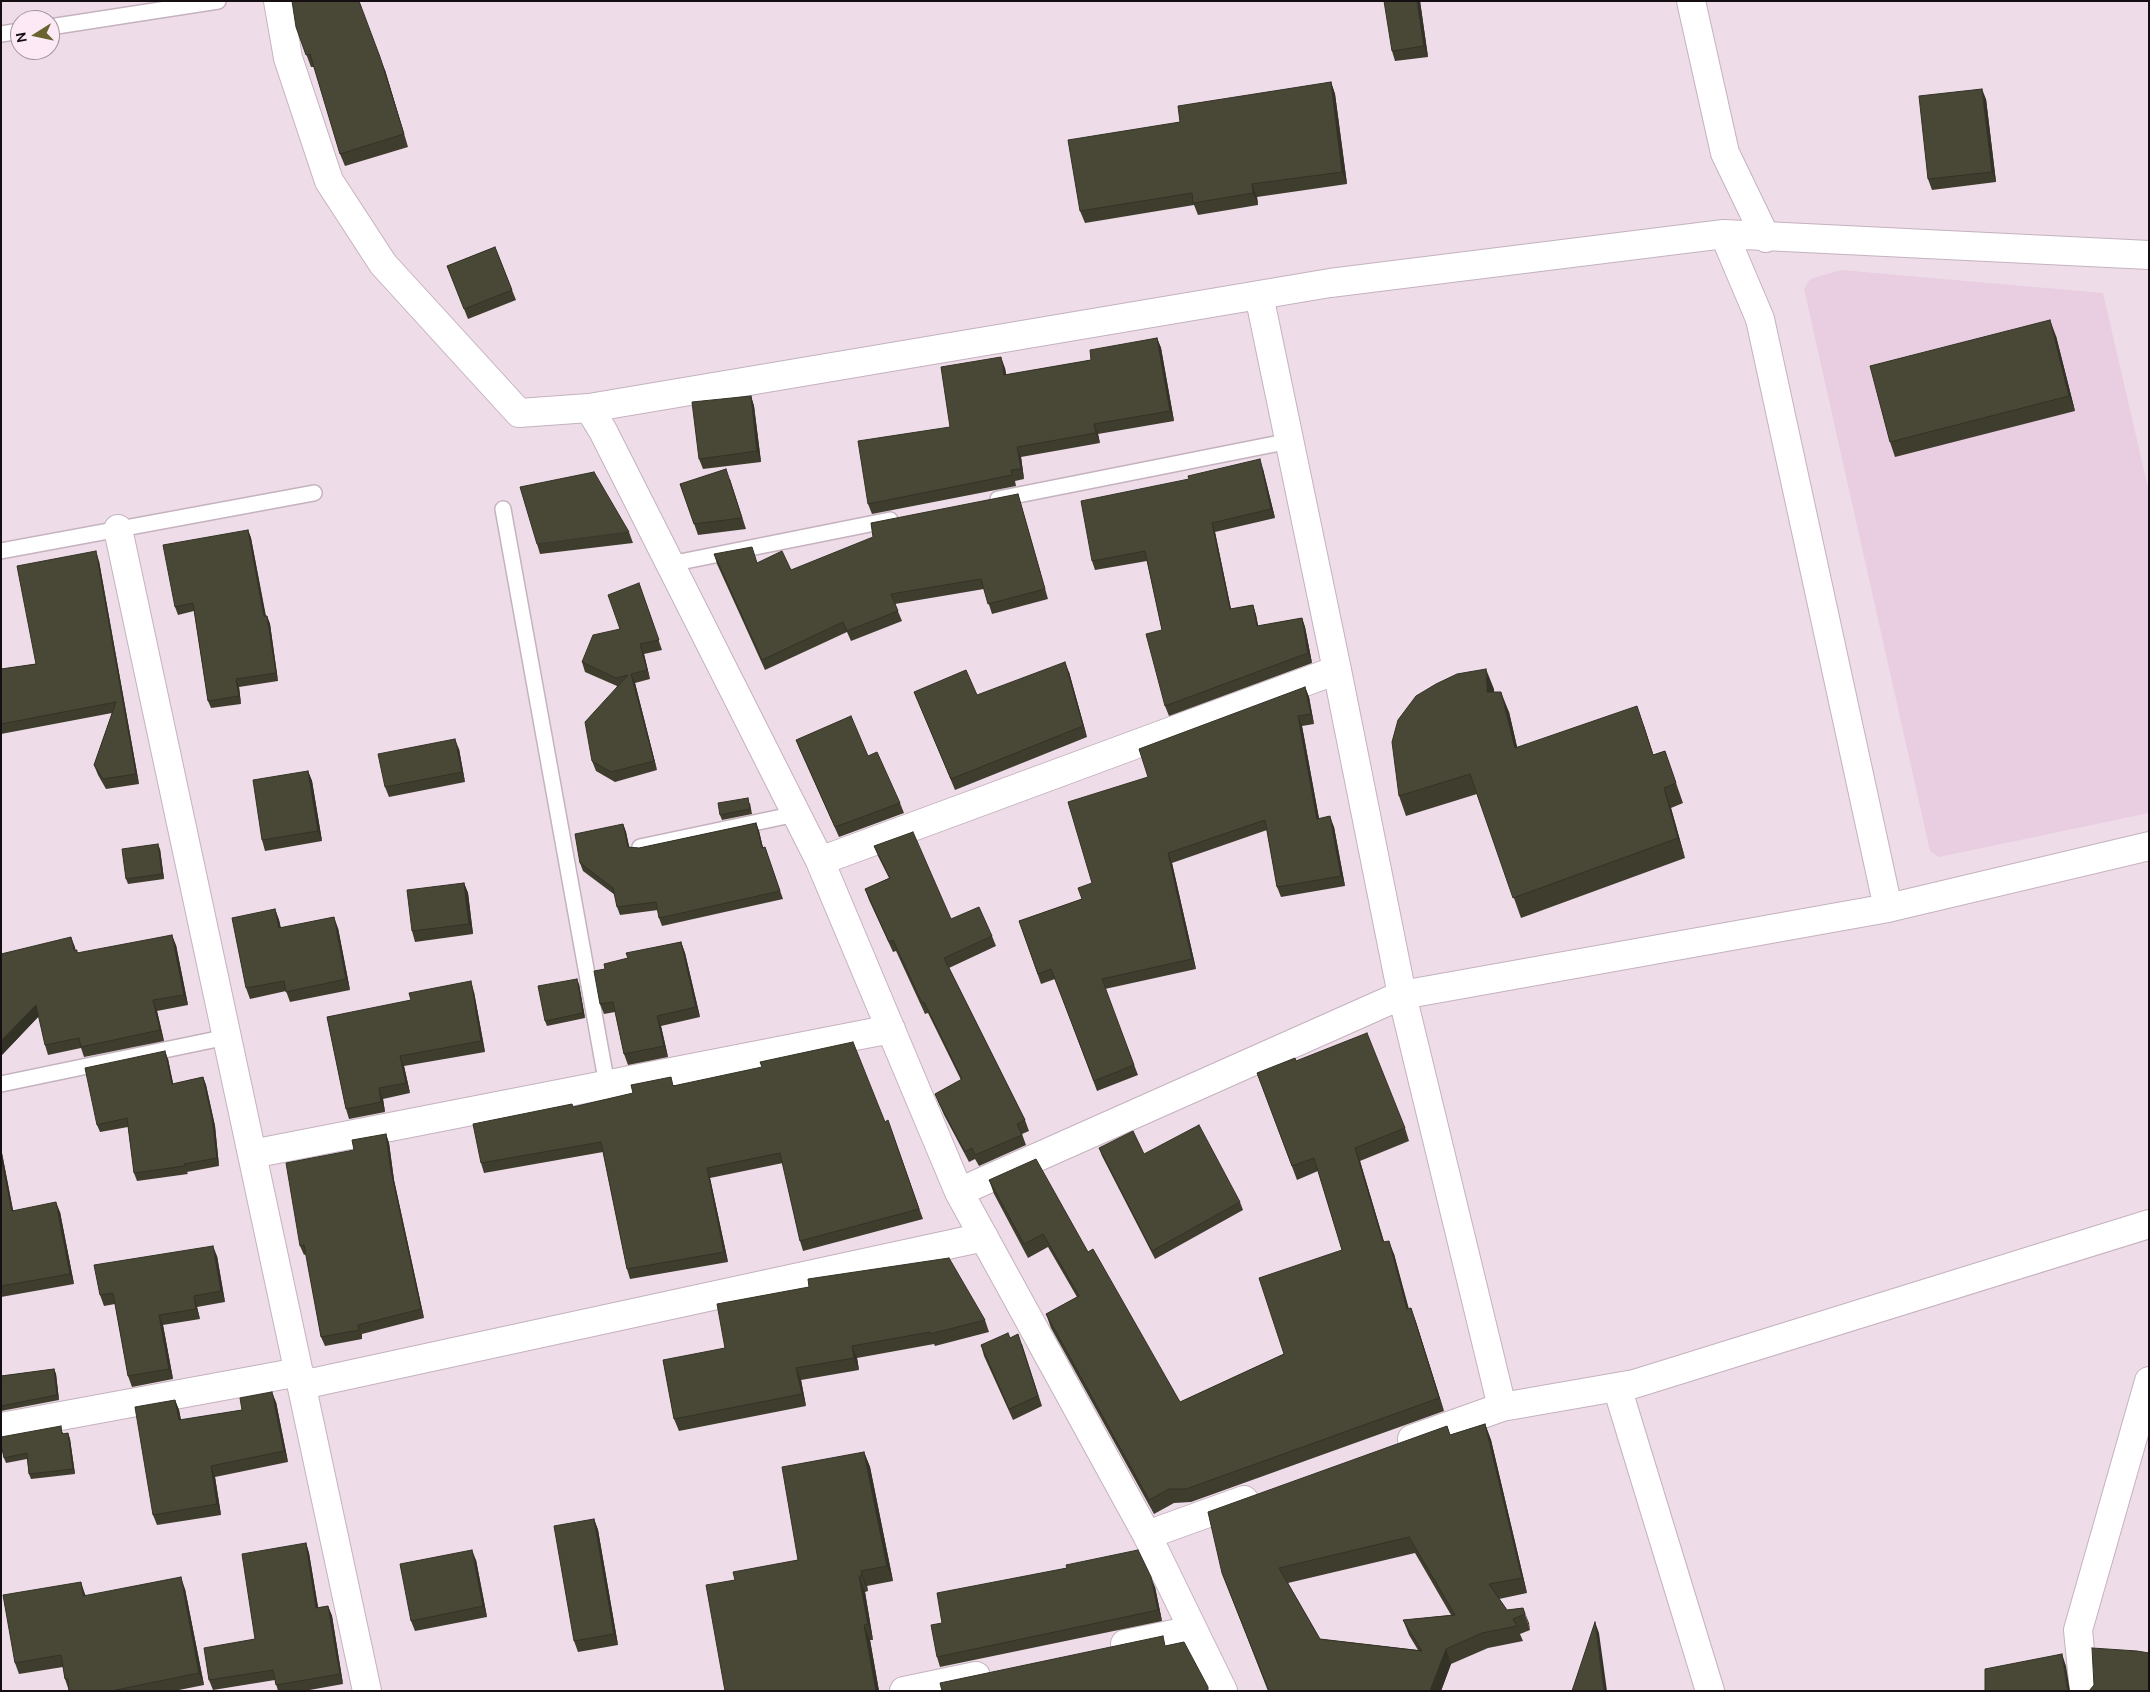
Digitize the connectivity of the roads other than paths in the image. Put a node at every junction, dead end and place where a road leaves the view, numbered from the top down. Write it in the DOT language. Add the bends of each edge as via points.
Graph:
graph roads {
  1 [pos="218,1"];
  2 [pos="278,1"];
  3 [pos="1692,1"];
  4 [pos="60,25"];
  5 [pos="1724,234"];
  6 [pos="1766,238"];
  7 [pos="2149,255"];
  8 [pos="1259,295"];
  9 [pos="589,408"];
  10 [pos="1290,441"];
  11 [pos="314,493"];
  12 [pos="980,502"];
  13 [pos="502,509"];
  14 [pos="903,518"];
  15 [pos="118,529"];
  16 [pos="1,551"];
  17 [pos="670,564"];
  18 [pos="1337,670"];
  19 [pos="796,814"];
  20 [pos="2149,846"];
  21 [pos="640,847"];
  22 [pos="820,861"];
  23 [pos="1888,908"];
  24 [pos="1402,995"];
  25 [pos="891,1030"];
  26 [pos="226,1036"];
  27 [pos="1,1084"];
  28 [pos="607,1085"];
  29 [pos="252,1154"];
  30 [pos="960,1192"];
  31 [pos="2149,1224"];
  32 [pos="984,1237"];
  33 [pos="300,1378"];
  34 [pos="2149,1381"];
  35 [pos="1617,1387"];
  36 [pos="1502,1407"];
  37 [pos="1,1427"];
  38 [pos="1390,1447"];
  39 [pos="1268,1491"];
  40 [pos="1147,1534"];
  41 [pos="1193,1630"];
  42 [pos="1096,1650"];
  43 [pos="1000,1670"];
  44 [pos="367,1691"];
  45 [pos="904,1691"];
  46 [pos="1223,1691"];
  47 [pos="1710,1691"];
  48 [pos="2084,1691"];
  1 -- 4 [label="lane"];
  2 -- 9 [label="street" via="288,58 330,181 383,264 519,413"];
  3 -- 6 [label="street" via="1725,153"];
  5 -- 6 [label="street"];
  5 -- 8 [label="street" via="1330,283"];
  5 -- 23 [label="street" via="1760,319"];
  6 -- 7 [label="street"];
  8 -- 9 [label="street"];
  8 -- 10 [label="street"];
  9 -- 17 [label="street"];
  10 -- 12 [label="lane"];
  10 -- 18 [label="street"];
  11 -- 15 [label="lane"];
  13 -- 28 [label="lane"];
  14 -- 17 [label="lane"];
  15 -- 16 [label="lane"];
  15 -- 26 [label="street"];
  17 -- 19 [label="street"];
  18 -- 22 [label="street"];
  18 -- 24 [label="street"];
  19 -- 21 [label="lane"];
  19 -- 22 [label="street"];
  20 -- 23 [label="street"];
  22 -- 25 [label="street"];
  23 -- 24 [label="street"];
  24 -- 30 [label="street"];
  24 -- 36 [label="street"];
  25 -- 28 [label="street"];
  25 -- 30 [label="street"];
  26 -- 27 [label="lane"];
  26 -- 29 [label="street"];
  28 -- 29 [label="street"];
  29 -- 33 [label="street"];
  30 -- 32 [label="street"];
  31 -- 35 [label="street"];
  32 -- 33 [label="street"];
  32 -- 40 [label="street"];
  33 -- 37 [label="street"];
  33 -- 44 [label="street"];
  34 -- 48 [label="street" via="2078,1630"];
  35 -- 36 [label="street"];
  35 -- 47 [label="street"];
  36 -- 38 [label="street"];
  39 -- 40 [label="street"];
  40 -- 41 [label="street"];
  41 -- 42 [label="street"];
  41 -- 46 [label="street"];
  43 -- 45 [label="street"];
}
